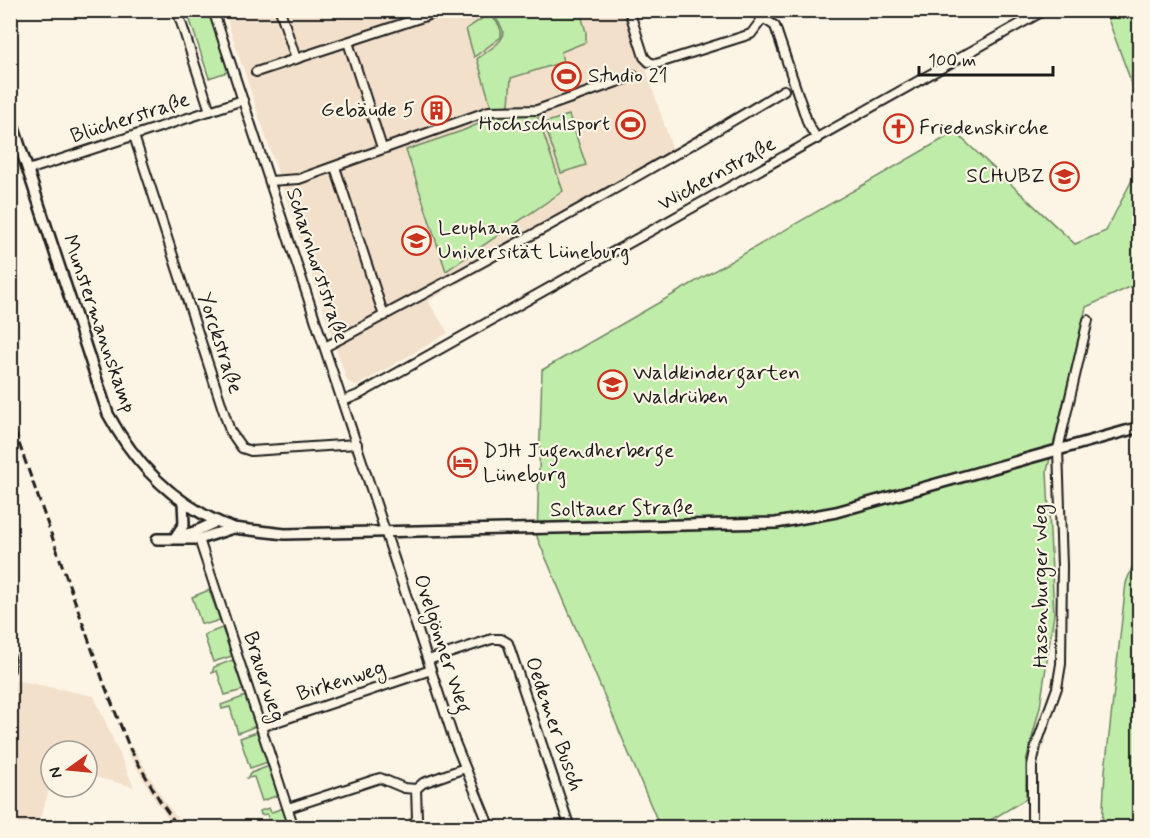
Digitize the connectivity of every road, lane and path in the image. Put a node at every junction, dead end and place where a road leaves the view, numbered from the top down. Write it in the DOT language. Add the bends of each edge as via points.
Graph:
graph roads {
  1 [pos="177,10"];
  2 [pos="213,10"];
  3 [pos="280,10"];
  4 [pos="444,10"];
  5 [pos="628,10"];
  6 [pos="751,10"];
  7 [pos="770,10"];
  8 [pos="1045,10"];
  9 [pos="763,19"];
  10 [pos="348,42"];
  11 [pos="296,59"];
  12 [pos="256,72"];
  13 [pos="634,76"];
  14 [pos="784,90"];
  15 [pos="243,100"];
  16 [pos="210,111"];
  17 [pos="10,116"];
  18 [pos="134,136"];
  19 [pos="817,139"];
  20 [pos="382,148"];
  21 [pos="335,167"];
  22 [pos="28,170"];
  23 [pos="270,181"];
  24 [pos="384,316"];
  25 [pos="1088,320"];
  26 [pos="326,347"];
  27 [pos="343,401"];
  28 [pos="1140,427"];
  29 [pos="357,444"];
  30 [pos="1058,449"];
  31 [pos="183,502"];
  32 [pos="216,522"];
  33 [pos="233,528"];
  34 [pos="386,531"];
  35 [pos="175,537"];
  36 [pos="204,538"];
  37 [pos="157,539"];
  38 [pos="10,657"];
  39 [pos="428,660"];
  40 [pos="10,670"];
  41 [pos="431,670"];
  42 [pos="261,727"];
  43 [pos="465,768"];
  44 [pos="416,789"];
  45 [pos="288,808"];
  46 [pos="489,824"];
  47 [pos="294,828"];
  48 [pos="411,828"];
  49 [pos="480,828"];
  50 [pos="570,828"];
  51 [pos="1032,828"];
  1 -- 16 [label="street"];
  2 -- 15 [label="street, Scharnhorststraße"];
  3 -- 11 [label="street"];
  4 -- 10 [label="street"];
  5 -- 9 [label="street" via="644,57 656,64 751,34"];
  6 -- 9 [label="street"];
  7 -- 9 [label="street"];
  8 -- 19 [label="street, Wichernstraße"];
  9 -- 19 [label="street" via="775,26 808,124"];
  10 -- 11 [label="street"];
  10 -- 20 [label="street"];
  11 -- 12 [label="street"];
  13 -- 20 [label="street" via="537,110 489,111"];
  14 -- 24 [label="street"];
  15 -- 16 [label="street, Blücherstraße"];
  15 -- 23 [label="street, Scharnhorststraße"];
  16 -- 18 [label="street, Blücherstraße"];
  17 -- 22 [label="street, Munstermannskamp"];
  18 -- 22 [label="street, Blücherstraße"];
  18 -- 29 [label="street, Yorckstraße" via="236,441 242,448 259,452"];
  19 -- 27 [label="street, Wichernstraße"];
  20 -- 21 [label="street"];
  21 -- 23 [label="street" via="299,179"];
  21 -- 24 [label="street"];
  22 -- 31 [label="street, Munstermannskamp" via="108,414 136,458"];
  23 -- 26 [label="street, Scharnhorststraße"];
  24 -- 26 [label="street"];
  25 -- 30 [label="street, Hasenburger Weg"];
  26 -- 27 [label="street, Scharnhorststraße"];
  27 -- 29 [label="street, Scharnhorststraße"];
  28 -- 30 [label="street, Soltauer Straße"];
  29 -- 34 [label="street, Scharnhorststraße"];
  30 -- 34 [label="street, Soltauer Straße" via="836,512 776,523"];
  30 -- 51 [label="street, Hasenburger Weg" via="1061,664 1032,765"];
  31 -- 32 [label="street, Munstermannskamp"];
  31 -- 35 [label="street" via="184,524"];
  32 -- 33 [label="street, Munstermannskamp"];
  32 -- 35 [label="street, Soltauer Straße"];
  32 -- 36 [label="street" via="213,532"];
  33 -- 34 [label="street, Soltauer Straße" via="285,534"];
  33 -- 36 [label="street, Soltauer Straße"];
  34 -- 39 [label="street, Ovelgönner Weg"];
  35 -- 36 [label="street, Soltauer Straße"];
  35 -- 37 [label="street, Soltauer Straße"];
  36 -- 42 [label="street, Brauerweg"];
  38 -- 40 [label="street"];
  39 -- 41 [label="street, Ovelgönner Weg"];
  39 -- 50 [label="street, Oedemer Busch" via="492,639 508,643"];
  41 -- 42 [label="street, Birkenweg"];
  41 -- 43 [label="street, Ovelgönner Weg"];
  42 -- 45 [label="street, Brauerweg"];
  43 -- 44 [label="street"];
  43 -- 46 [label="street, Ovelgönner Weg"];
  44 -- 45 [label="street" via="380,778"];
  44 -- 48 [label="street" via="417,818"];
  45 -- 47 [label="street, Brauerweg"];
  46 -- 49 [label="street, Ovelgönner Weg"];
}
